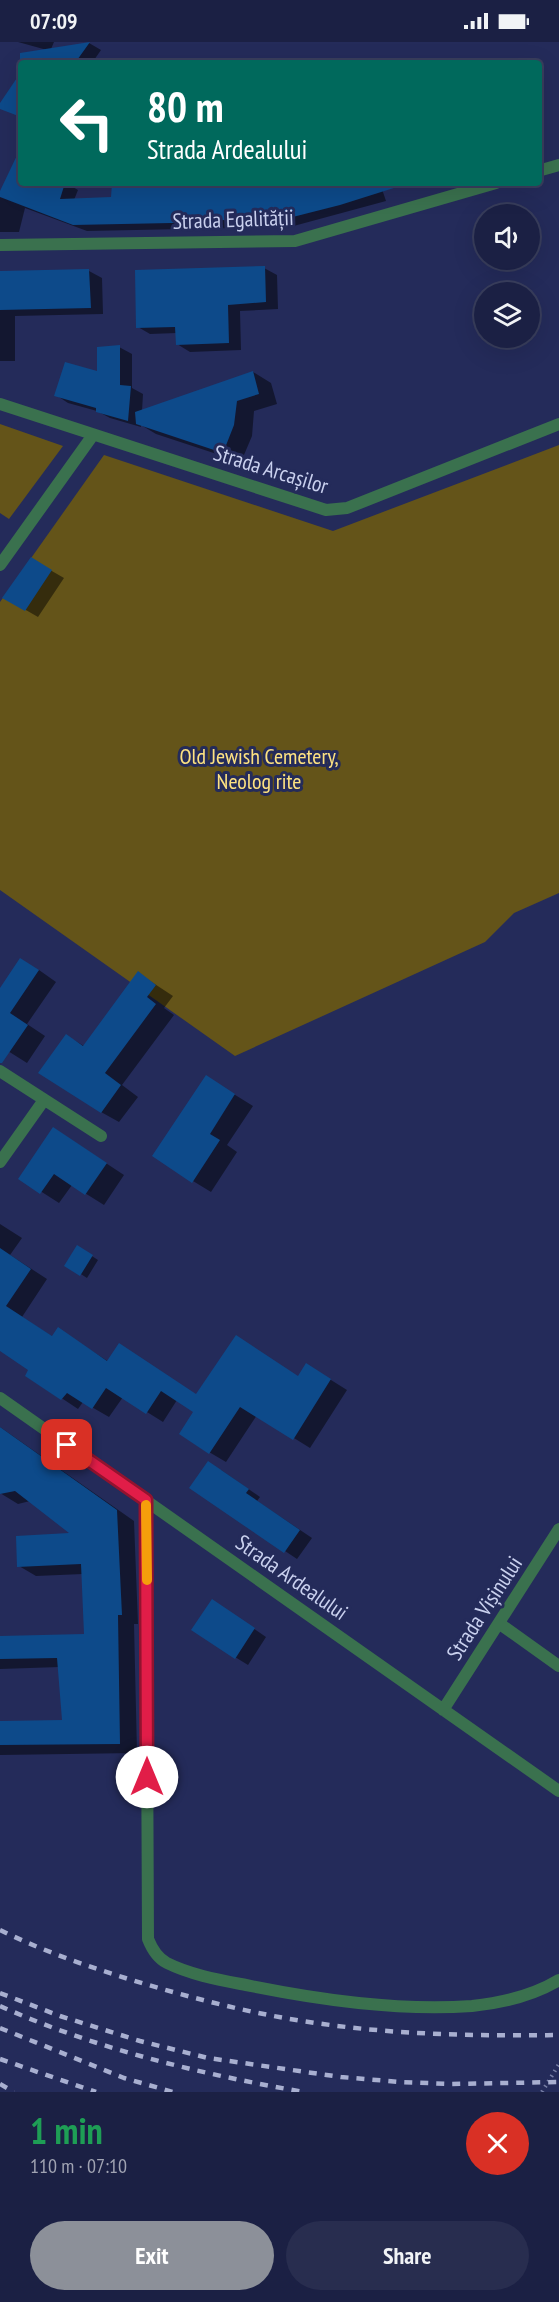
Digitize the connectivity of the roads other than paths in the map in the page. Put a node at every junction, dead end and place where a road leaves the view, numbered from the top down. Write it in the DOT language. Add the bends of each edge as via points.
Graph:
graph roads {
  1 [pos="559,165"];
  2 [pos="542,170"];
  3 [pos="486,186"];
  4 [pos="0,245"];
  5 [pos="0,404"];
  6 [pos="559,424"];
  7 [pos="93,435"];
  8 [pos="0,565"];
  9 [pos="0,1071"];
  10 [pos="44,1100"];
  11 [pos="101,1136"];
  12 [pos="0,1162"];
  13 [pos="0,1398"];
  14 [pos="146,1500"];
  15 [pos="559,1529"];
  16 [pos="500,1624"];
  17 [pos="559,1666"];
  18 [pos="443,1710"];
  19 [pos="559,1791"];
  20 [pos="559,1980"];
  1 -- 2 [label="street"];
  3 -- 4 [label="street, Strada Egalității" via="295,241"];
  5 -- 7 [label="street, Strada Arcașilor"];
  6 -- 7 [label="street, Strada Arcașilor" via="337,510 315,507"];
  7 -- 8 [label="street"];
  9 -- 10 [label="street"];
  10 -- 11 [label="street"];
  10 -- 12 [label="street"];
  13 -- 14 [label="street, Strada Ardealului"];
  14 -- 18 [label="street, Strada Ardealului"];
  14 -- 20 [label="street" via="148,1939 157,1955 185,1970 296,1995 368,2004 473,2006 516,1998"];
  15 -- 16 [label="street, Strada Vișinului"];
  16 -- 17 [label="street"];
  16 -- 18 [label="street, Strada Vișinului"];
  18 -- 19 [label="street, Strada Ardealului"];
}
